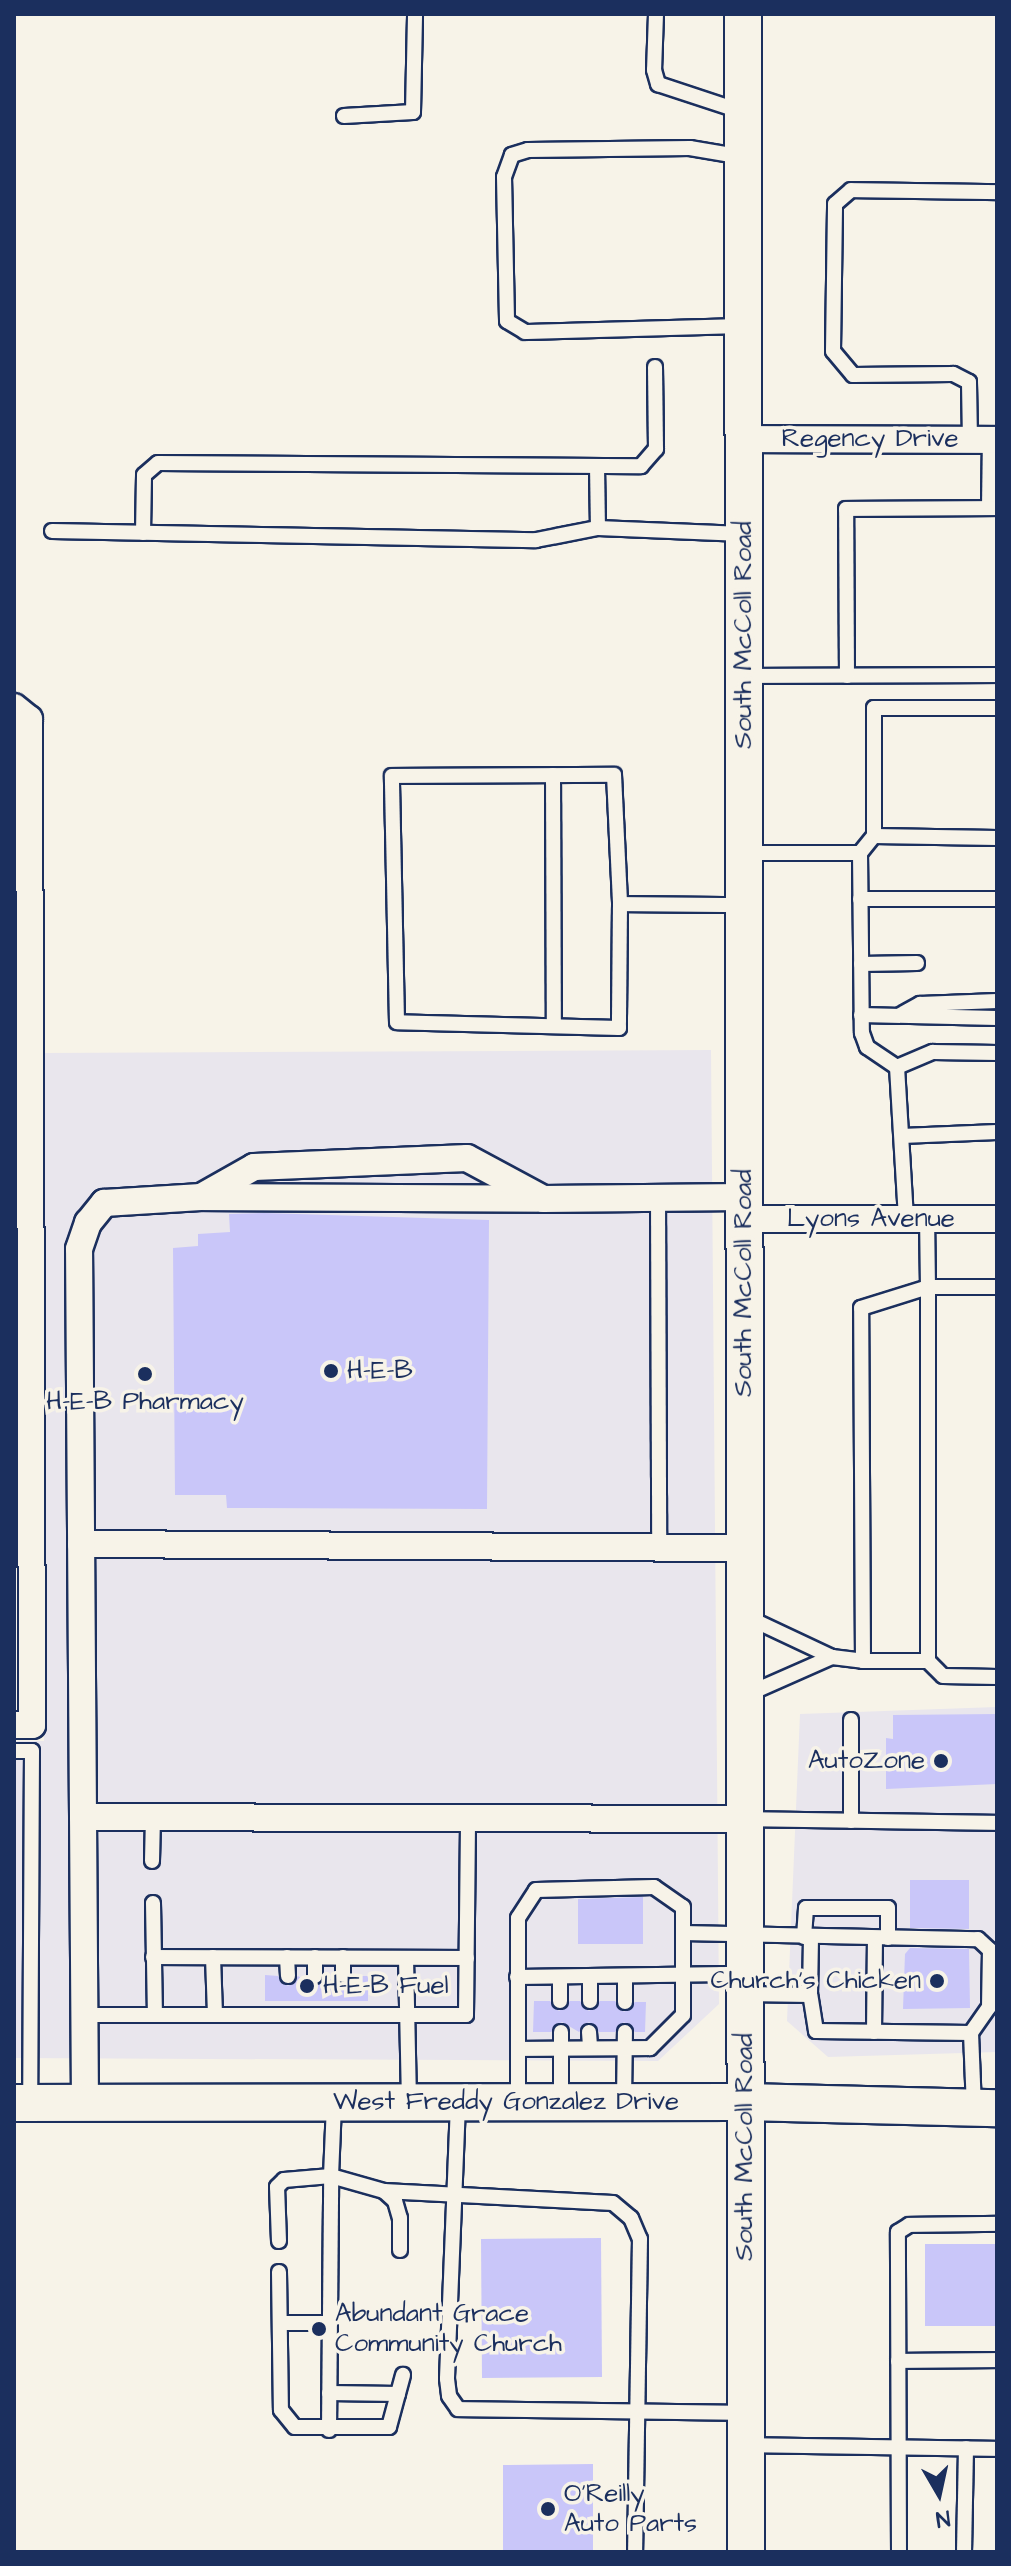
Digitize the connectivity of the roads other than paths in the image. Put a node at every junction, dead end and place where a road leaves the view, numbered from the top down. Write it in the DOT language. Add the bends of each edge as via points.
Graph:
graph roads {
  1 [pos="415,14"];
  2 [pos="656,14"];
  3 [pos="743,14"];
  4 [pos="743,112"];
  5 [pos="344,116"];
  6 [pos="743,157"];
  7 [pos="997,192"];
  8 [pos="744,326"];
  9 [pos="655,367"];
  10 [pos="744,439"];
  11 [pos="985,440"];
  12 [pos="597,466"];
  13 [pos="993,508"];
  14 [pos="598,528"];
  15 [pos="52,531"];
  16 [pos="143,533"];
  17 [pos="744,534"];
  18 [pos="997,675"];
  19 [pos="744,676"];
  20 [pos="847,676"];
  21 [pos="14,707"];
  22 [pos="997,708"];
  23 [pos="553,775"];
  24 [pos="874,836"];
  25 [pos="997,838"];
  26 [pos="744,853"];
  27 [pos="860,853"];
  28 [pos="860,899"];
  29 [pos="997,899"];
  30 [pos="620,904"];
  31 [pos="744,905"];
  32 [pos="917,963"];
  33 [pos="861,964"];
  34 [pos="997,1001"];
  35 [pos="861,1015"];
  36 [pos="898,1016"];
  37 [pos="997,1018"];
  38 [pos="554,1026"];
  39 [pos="997,1053"];
  40 [pos="897,1067"];
  41 [pos="997,1132"];
  42 [pos="902,1136"];
  43 [pos="201,1197"];
  44 [pos="658,1198"];
  45 [pos="543,1199"];
  46 [pos="744,1208"];
  47 [pos="22,1217"];
  48 [pos="917,1219"];
  49 [pos="997,1219"];
  50 [pos="928,1287"];
  51 [pos="997,1287"];
  52 [pos="81,1544"];
  53 [pos="659,1547"];
  54 [pos="744,1548"];
  55 [pos="744,1616"];
  56 [pos="832,1657"];
  57 [pos="863,1661"];
  58 [pos="928,1661"];
  59 [pos="997,1677"];
  60 [pos="744,1696"];
  61 [pos="851,1720"];
  62 [pos="26,1734"];
  63 [pos="14,1751"];
  64 [pos="83,1817"];
  65 [pos="153,1818"];
  66 [pos="468,1818"];
  67 [pos="745,1819"];
  68 [pos="851,1821"];
  69 [pos="997,1823"];
  70 [pos="152,1861"];
  71 [pos="153,1903"];
  72 [pos="683,1933"];
  73 [pos="744,1935"];
  74 [pos="807,1937"];
  75 [pos="881,1938"];
  76 [pos="153,1957"];
  77 [pos="213,1957"];
  78 [pos="287,1957"];
  79 [pos="315,1957"];
  80 [pos="343,1957"];
  81 [pos="406,1958"];
  82 [pos="467,1958"];
  83 [pos="343,1975"];
  84 [pos="683,1975"];
  85 [pos="288,1976"];
  86 [pos="315,1976"];
  87 [pos="590,1976"];
  88 [pos="625,1976"];
  89 [pos="517,1977"];
  90 [pos="560,1977"];
  91 [pos="745,1984"];
  92 [pos="810,1995"];
  93 [pos="560,2001"];
  94 [pos="590,2001"];
  95 [pos="625,2002"];
  96 [pos="84,2015"];
  97 [pos="155,2015"];
  98 [pos="215,2015"];
  99 [pos="407,2015"];
  100 [pos="561,2032"];
  101 [pos="589,2032"];
  102 [pos="874,2032"];
  103 [pos="971,2033"];
  104 [pos="625,2040"];
  105 [pos="561,2048"];
  106 [pos="590,2048"];
  107 [pos="518,2049"];
  108 [pos="561,2102"];
  109 [pos="624,2102"];
  110 [pos="745,2102"];
  111 [pos="22,2103"];
  112 [pos="85,2103"];
  113 [pos="334,2103"];
  114 [pos="409,2103"];
  115 [pos="458,2103"];
  116 [pos="518,2103"];
  117 [pos="985,2108"];
  118 [pos="331,2176"];
  119 [pos="384,2191"];
  120 [pos="456,2195"];
  121 [pos="997,2224"];
  122 [pos="279,2241"];
  123 [pos="400,2250"];
  124 [pos="279,2272"];
  125 [pos="280,2323"];
  126 [pos="330,2323"];
  127 [pos="997,2360"];
  128 [pos="898,2361"];
  129 [pos="403,2375"];
  130 [pos="329,2393"];
  131 [pos="398,2394"];
  132 [pos="637,2412"];
  133 [pos="745,2429"];
  134 [pos="329,2430"];
  135 [pos="898,2447"];
  136 [pos="966,2448"];
  137 [pos="997,2449"];
  138 [pos="635,2552"];
  139 [pos="746,2552"];
  140 [pos="899,2552"];
  141 [pos="964,2552"];
  1 -- 5 [label="lane" via="413,112"];
  2 -- 4 [label="lane" via="658,84"];
  3 -- 4 [label="main road, South McColl Road"];
  4 -- 6 [label="main road, South McColl Road"];
  6 -- 8 [label="main road, South McColl Road"];
  6 -- 8 [label="lane" via="651,147 528,150 512,155 504,177 507,321 525,332"];
  7 -- 11 [label="lane" via="851,190 835,204 833,351 853,375 953,374 969,382"];
  8 -- 10 [label="main road, South McColl Road"];
  9 -- 12 [label="lane" via="656,449 651,459 641,466"];
  10 -- 11 [label="street, Regency Drive"];
  10 -- 17 [label="main road, South McColl Road"];
  11 -- 13 [label="lane"];
  12 -- 14 [label="lane"];
  12 -- 16 [label="lane" via="158,463 144,475"];
  13 -- 20 [label="lane" via="846,509"];
  14 -- 16 [label="lane" via="536,540"];
  14 -- 17 [label="lane"];
  15 -- 16 [label="lane"];
  17 -- 19 [label="main road, South McColl Road"];
  18 -- 20 [label="lane"];
  19 -- 20 [label="lane"];
  19 -- 26 [label="main road, South McColl Road"];
  21 -- 47 [label="street" via="29,719"];
  22 -- 24 [label="lane" via="874,708"];
  23 -- 30 [label="lane" via="614,775"];
  23 -- 38 [label="lane"];
  23 -- 38 [label="lane" via="392,776 397,1022"];
  24 -- 25 [label="lane"];
  24 -- 27 [label="lane"];
  26 -- 27 [label="lane"];
  26 -- 31 [label="main road, South McColl Road"];
  27 -- 28 [label="lane"];
  28 -- 29 [label="lane"];
  28 -- 33 [label="lane"];
  30 -- 31 [label="lane"];
  30 -- 38 [label="lane" via="619,1028"];
  31 -- 46 [label="main road, South McColl Road"];
  32 -- 33 [label="lane"];
  33 -- 35 [label="lane"];
  34 -- 36 [label="lane" via="920,1004"];
  35 -- 36 [label="lane"];
  35 -- 40 [label="lane" via="867,1047"];
  36 -- 37 [label="lane"];
  39 -- 40 [label="lane" via="933,1052"];
  40 -- 42 [label="lane"];
  41 -- 42 [label="lane"];
  42 -- 48 [label="lane"];
  43 -- 45 [label="street, Lyons Avenue"];
  43 -- 45 [label="street" via="254,1167 467,1158"];
  43 -- 52 [label="street, Lyons Avenue" via="104,1203 88,1223 79,1249"];
  44 -- 45 [label="street, Lyons Avenue"];
  44 -- 46 [label="street, Lyons Avenue"];
  44 -- 53 [label="lane"];
  46 -- 48 [label="street, Lyons Avenue"];
  46 -- 54 [label="main road, South McColl Road"];
  47 -- 62 [label="street"];
  48 -- 49 [label="street, Lyons Avenue"];
  48 -- 50 [label="lane"];
  50 -- 51 [label="lane"];
  50 -- 57 [label="lane" via="861,1308"];
  50 -- 58 [label="lane"];
  52 -- 53 [label="street"];
  52 -- 64 [label="street"];
  53 -- 54 [label="street"];
  54 -- 55 [label="main road, South McColl Road"];
  55 -- 56 [label="lane"];
  55 -- 60 [label="main road, South McColl Road"];
  56 -- 57 [label="lane"];
  56 -- 60 [label="lane"];
  57 -- 58 [label="lane"];
  58 -- 59 [label="lane" via="943,1676"];
  60 -- 67 [label="main road, South McColl Road"];
  61 -- 68 [label="lane"];
  62 -- 63 [label="lane"];
  62 -- 111 [label="lane"];
  64 -- 65 [label="street"];
  64 -- 96 [label="street"];
  65 -- 66 [label="street"];
  65 -- 70 [label="lane"];
  66 -- 67 [label="street"];
  66 -- 82 [label="lane"];
  67 -- 68 [label="lane"];
  67 -- 73 [label="main road, South McColl Road"];
  68 -- 69 [label="lane"];
  71 -- 76 [label="lane"];
  72 -- 73 [label="lane"];
  72 -- 84 [label="lane"];
  72 -- 89 [label="lane" via="683,1907 654,1887 536,1890 518,1918"];
  73 -- 74 [label="lane"];
  73 -- 91 [label="main road, South McColl Road"];
  74 -- 75 [label="lane"];
  74 -- 75 [label="lane" via="806,1908 888,1908"];
  74 -- 92 [label="lane"];
  75 -- 102 [label="lane"];
  75 -- 103 [label="lane" via="978,1939 990,1950 989,2007"];
  76 -- 77 [label="lane"];
  76 -- 97 [label="lane"];
  77 -- 78 [label="lane"];
  77 -- 98 [label="lane"];
  78 -- 79 [label="lane"];
  78 -- 85 [label="lane"];
  79 -- 80 [label="lane"];
  79 -- 86 [label="lane"];
  80 -- 81 [label="lane"];
  80 -- 83 [label="lane"];
  81 -- 82 [label="lane"];
  81 -- 99 [label="lane"];
  82 -- 99 [label="lane" via="466,2015"];
  84 -- 88 [label="lane"];
  84 -- 91 [label="lane"];
  84 -- 104 [label="lane" via="683,2015 650,2048"];
  87 -- 88 [label="lane"];
  87 -- 90 [label="lane"];
  87 -- 94 [label="lane"];
  88 -- 95 [label="lane"];
  89 -- 90 [label="lane"];
  89 -- 107 [label="lane"];
  90 -- 93 [label="lane"];
  91 -- 92 [label="lane"];
  91 -- 110 [label="main road, South McColl Road"];
  92 -- 102 [label="lane" via="816,2031"];
  96 -- 97 [label="lane"];
  96 -- 112 [label="street"];
  97 -- 98 [label="lane"];
  98 -- 99 [label="lane" via="345,2008"];
  99 -- 114 [label="lane"];
  100 -- 105 [label="lane"];
  101 -- 106 [label="lane"];
  102 -- 103 [label="lane"];
  103 -- 117 [label="lane"];
  104 -- 106 [label="lane"];
  104 -- 109 [label="lane"];
  105 -- 106 [label="lane"];
  105 -- 107 [label="lane"];
  105 -- 108 [label="lane"];
  107 -- 116 [label="lane"];
  108 -- 109 [label="main road, West Freddy Gonzalez Drive"];
  108 -- 116 [label="main road, West Freddy Gonzalez Drive"];
  109 -- 110 [label="main road, West Freddy Gonzalez Drive"];
  110 -- 117 [label="main road, West Freddy Gonzalez Drive"];
  110 -- 133 [label="main road, South McColl Road"];
  111 -- 112 [label="main road, West Freddy Gonzalez Drive"];
  112 -- 113 [label="main road, West Freddy Gonzalez Drive"];
  113 -- 114 [label="main road, West Freddy Gonzalez Drive"];
  113 -- 118 [label="lane"];
  114 -- 115 [label="main road, West Freddy Gonzalez Drive"];
  115 -- 116 [label="main road, West Freddy Gonzalez Drive"];
  115 -- 120 [label="lane"];
  118 -- 119 [label="lane"];
  118 -- 122 [label="lane" via="284,2180 277,2187"];
  118 -- 126 [label="lane"];
  119 -- 120 [label="lane"];
  119 -- 123 [label="lane" via="395,2201 400,2218"];
  120 -- 132 [label="lane" via="613,2203 631,2218 640,2239"];
  120 -- 132 [label="lane" via="447,2379 458,2409"];
  121 -- 128 [label="lane" via="909,2225 898,2232"];
  124 -- 125 [label="lane"];
  125 -- 126 [label="lane"];
  125 -- 134 [label="lane" via="281,2410 295,2427"];
  126 -- 130 [label="lane"];
  127 -- 128 [label="lane"];
  128 -- 135 [label="lane"];
  129 -- 131 [label="lane"];
  130 -- 131 [label="lane"];
  130 -- 134 [label="lane"];
  131 -- 134 [label="lane" via="389,2427"];
  132 -- 133 [label="lane"];
  132 -- 138 [label="lane"];
  133 -- 135 [label="lane"];
  133 -- 139 [label="main road, South McColl Road"];
  135 -- 136 [label="lane"];
  135 -- 140 [label="lane"];
  136 -- 137 [label="lane"];
  136 -- 141 [label="lane"];
}
